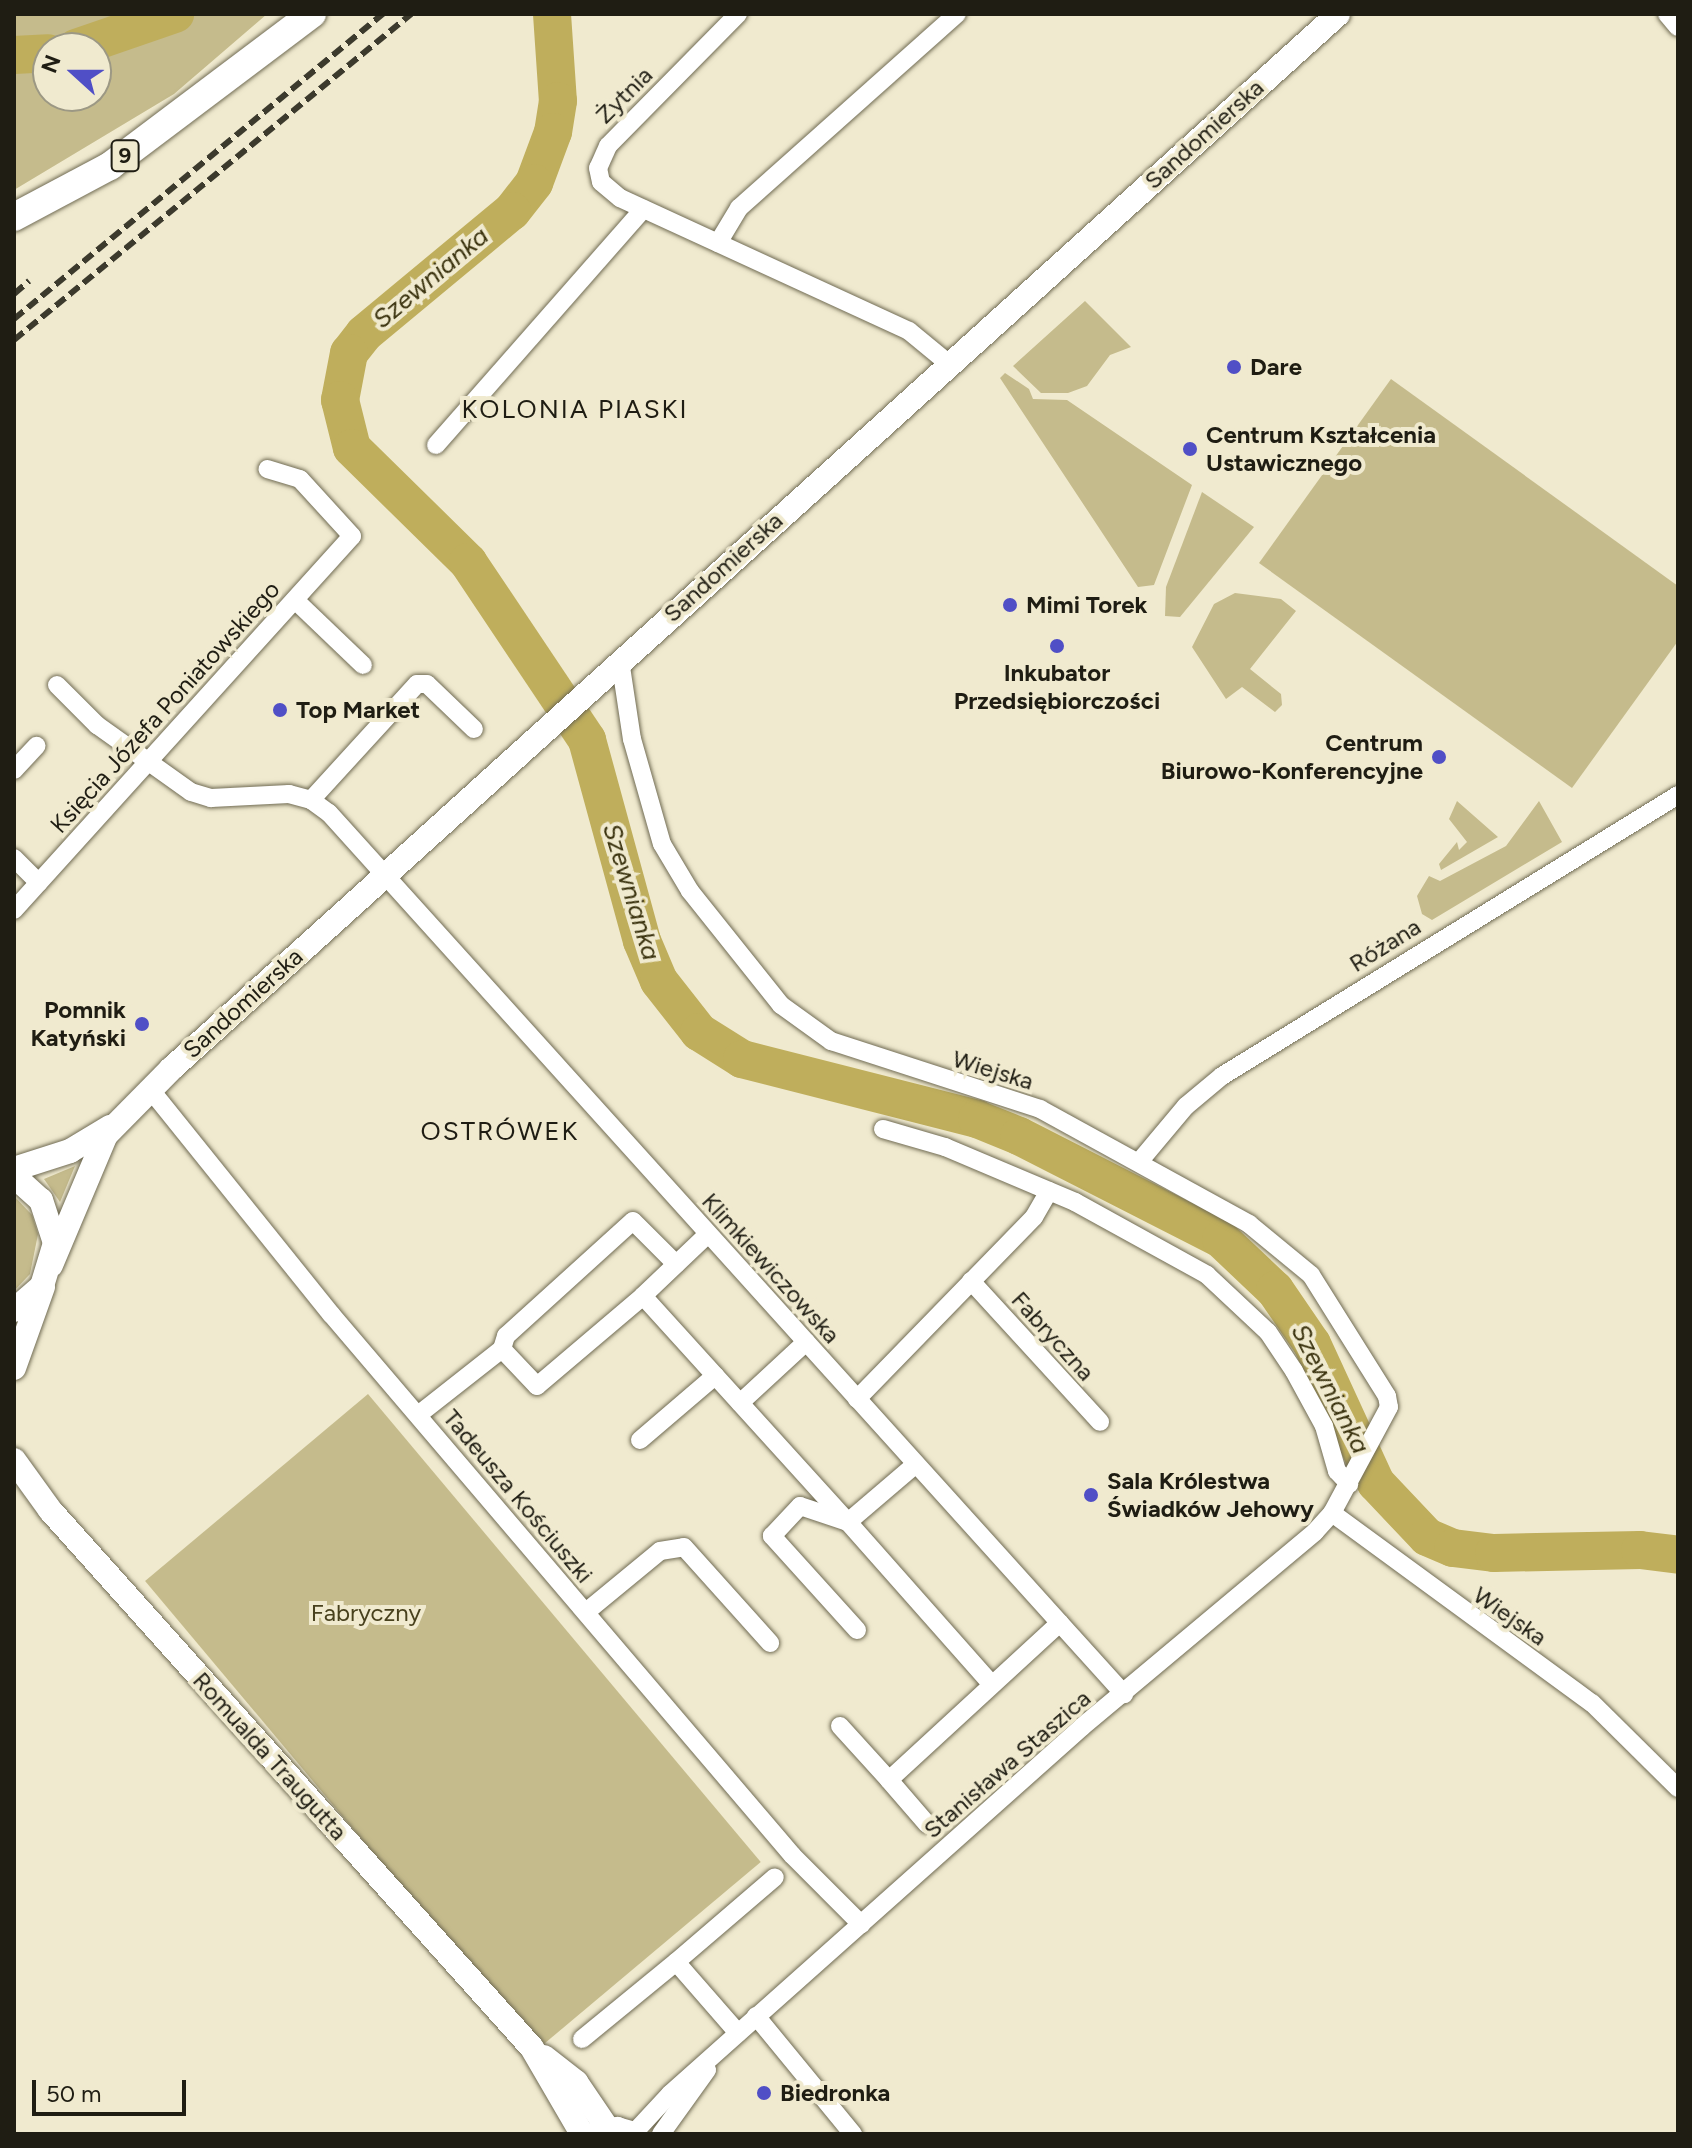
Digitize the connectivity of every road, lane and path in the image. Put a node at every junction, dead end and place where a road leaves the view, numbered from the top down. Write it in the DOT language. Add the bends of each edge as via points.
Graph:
graph roads {
  1 [pos="312,14"];
  2 [pos="738,14"];
  3 [pos="957,14"];
  4 [pos="1338,14"];
  5 [pos="1667,14"];
  6 [pos="1678,26"];
  7 [pos="643,209"];
  8 [pos="14,217"];
  9 [pos="718,243"];
  10 [pos="948,363"];
  11 [pos="436,445"];
  12 [pos="267,469"];
  13 [pos="295,600"];
  14 [pos="620,660"];
  15 [pos="363,665"];
  16 [pos="57,685"];
  17 [pos="474,729"];
  18 [pos="36,746"];
  19 [pos="147,764"];
  20 [pos="14,770"];
  21 [pos="1678,795"];
  22 [pos="311,800"];
  23 [pos="14,858"];
  24 [pos="383,875"];
  25 [pos="39,883"];
  26 [pos="14,910"];
  27 [pos="150,1089"];
  28 [pos="112,1126"];
  29 [pos="883,1129"];
  30 [pos="1139,1162"];
  31 [pos="14,1169"];
  32 [pos="14,1176"];
  33 [pos="1049,1191"];
  34 [pos="708,1234"];
  35 [pos="676,1264"];
  36 [pos="49,1271"];
  37 [pos="971,1281"];
  38 [pos="643,1296"];
  39 [pos="14,1310"];
  40 [pos="806,1342"];
  41 [pos="502,1349"];
  42 [pos="14,1368"];
  43 [pos="715,1376"];
  44 [pos="857,1399"];
  45 [pos="740,1403"];
  46 [pos="418,1415"];
  47 [pos="1100,1422"];
  48 [pos="640,1440"];
  49 [pos="14,1460"];
  50 [pos="916,1464"];
  51 [pos="1349,1484"];
  52 [pos="1332,1513"];
  53 [pos="848,1522"];
  54 [pos="586,1612"];
  55 [pos="1060,1623"];
  56 [pos="857,1630"];
  57 [pos="770,1643"];
  58 [pos="992,1685"];
  59 [pos="1124,1694"];
  60 [pos="840,1726"];
  61 [pos="889,1780"];
  62 [pos="1678,1788"];
  63 [pos="927,1824"];
  64 [pos="775,1877"];
  65 [pos="861,1924"];
  66 [pos="676,1962"];
  67 [pos="756,2016"];
  68 [pos="738,2033"];
  69 [pos="582,2039"];
  70 [pos="532,2048"];
  71 [pos="717,2054"];
  72 [pos="601,2132"];
  73 [pos="582,2134"];
  74 [pos="634,2134"];
  75 [pos="661,2134"];
  76 [pos="853,2134"];
  1 -- 8 [label="main road, 9" via="110,166"];
  2 -- 7 [label="street, Żytnia" via="603,152 601,182"];
  3 -- 9 [label="street" via="739,208"];
  4 -- 10 [label="street, Sandomierska"];
  5 -- 6 [label="street"];
  7 -- 9 [label="street"];
  7 -- 11 [label="street"];
  9 -- 10 [label="street" via="909,331"];
  10 -- 14 [label="street, Sandomierska"];
  12 -- 13 [label="street, Księcia Józefa Poniatowskiego" via="300,479 352,536"];
  13 -- 15 [label="street"];
  13 -- 19 [label="street, Księcia Józefa Poniatowskiego"];
  14 -- 24 [label="street, Sandomierska"];
  14 -- 30 [label="street, Wiejska" via="632,739 662,844 706,912 793,1017 831,1041 1040,1109"];
  16 -- 19 [label="street"];
  17 -- 22 [label="street" via="427,684 417,684"];
  18 -- 20 [label="street"];
  19 -- 22 [label="street" via="211,798 275,794"];
  19 -- 25 [label="street, Księcia Józefa Poniatowskiego"];
  21 -- 30 [label="street, Różana" via="1222,1076 1186,1106"];
  22 -- 24 [label="street, Klimkiewiczowska"];
  23 -- 25 [label="street"];
  24 -- 27 [label="street, Sandomierska"];
  24 -- 34 [label="street, Klimkiewiczowska"];
  25 -- 26 [label="street, Księcia Józefa Poniatowskiego"];
  27 -- 28 [label="street, Sandomierska"];
  27 -- 46 [label="street, Tadeusza Kościuszki"];
  28 -- 31 [label="street, Sandomierska" via="61,1155"];
  28 -- 36 [label="street, Sandomierska"];
  29 -- 33 [label="street" via="945,1147"];
  30 -- 51 [label="street, Wiejska" via="1249,1224 1311,1275 1387,1396 1385,1419"];
  32 -- 36 [label="street" via="34,1191 51,1220"];
  33 -- 37 [label="street" via="1034,1217"];
  33 -- 51 [label="street" via="1207,1275 1268,1332 1324,1426 1337,1471"];
  34 -- 35 [label="street"];
  34 -- 40 [label="street, Klimkiewiczowska"];
  35 -- 38 [label="street"];
  35 -- 41 [label="street" via="633,1221 506,1336"];
  36 -- 39 [label="street"];
  36 -- 42 [label="street"];
  37 -- 44 [label="street"];
  37 -- 47 [label="street, Fabryczna"];
  38 -- 41 [label="street" via="537,1386"];
  38 -- 43 [label="street"];
  40 -- 44 [label="street, Klimkiewiczowska"];
  40 -- 45 [label="street"];
  41 -- 46 [label="street"];
  43 -- 45 [label="street"];
  43 -- 48 [label="street"];
  44 -- 50 [label="street, Klimkiewiczowska"];
  45 -- 53 [label="street"];
  46 -- 54 [label="street, Tadeusza Kościuszki"];
  49 -- 70 [label="street, Romualda Traugutta" via="50,1510"];
  50 -- 53 [label="street"];
  50 -- 55 [label="street, Klimkiewiczowska"];
  51 -- 52 [label="street, Wiejska"];
  52 -- 59 [label="street, Stanisława Staszica"];
  52 -- 62 [label="street, Wiejska" via="1592,1703"];
  53 -- 56 [label="street" via="800,1506 772,1536"];
  53 -- 58 [label="street"];
  54 -- 57 [label="street" via="660,1551 684,1547"];
  54 -- 65 [label="street, Tadeusza Kościuszki" via="792,1855"];
  55 -- 58 [label="street"];
  55 -- 59 [label="street, Klimkiewiczowska"];
  58 -- 61 [label="street"];
  59 -- 65 [label="street, Stanisława Staszica"];
  60 -- 61 [label="street"];
  61 -- 63 [label="street"];
  64 -- 66 [label="street"];
  65 -- 67 [label="street, Stanisława Staszica"];
  66 -- 68 [label="street"];
  66 -- 69 [label="street"];
  67 -- 68 [label="street, Stanisława Staszica"];
  67 -- 76 [label="street"];
  68 -- 71 [label="street, Stanisława Staszica"];
  70 -- 72 [label="street, Romualda Traugutta" via="576,2082"];
  70 -- 73 [label="street, Romualda Traugutta"];
  71 -- 74 [label="street, Stanisława Staszica"];
  71 -- 75 [label="street, Stanisława Staszica"];
  72 -- 74 [label="street"];
}
